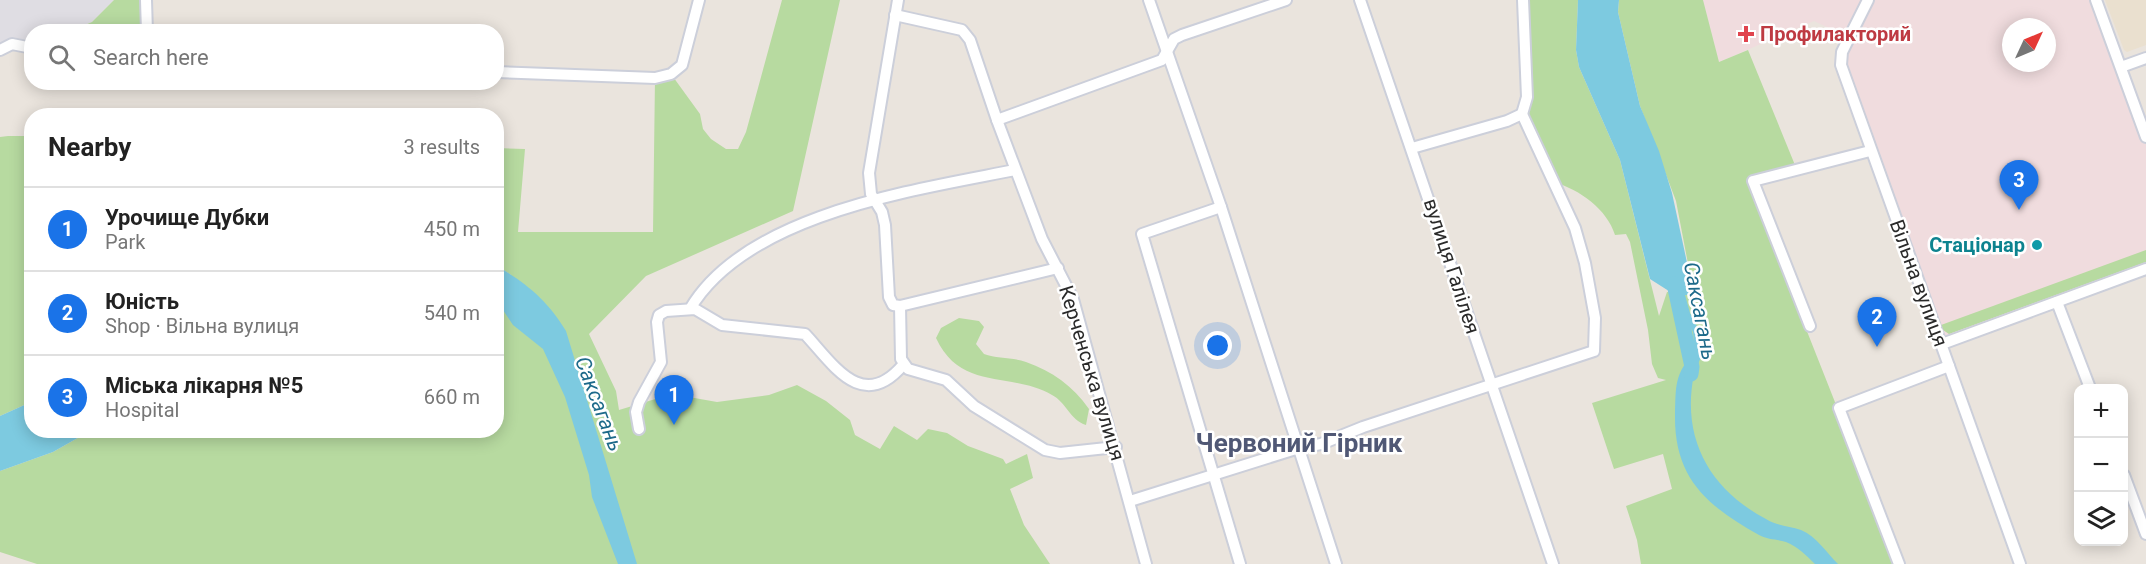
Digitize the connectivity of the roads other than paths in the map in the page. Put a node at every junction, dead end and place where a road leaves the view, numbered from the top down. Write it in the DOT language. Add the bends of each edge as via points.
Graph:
graph roads {
  1 [pos="147,0"];
  2 [pos="699,0"];
  3 [pos="898,0"];
  4 [pos="1149,0"];
  5 [pos="1286,0"];
  6 [pos="1360,0"];
  7 [pos="1523,0"];
  8 [pos="2096,0"];
  9 [pos="1867,2"];
  10 [pos="895,15"];
  11 [pos="147,24"];
  12 [pos="24,46"];
  13 [pos="0,50"];
  14 [pos="1168,53"];
  15 [pos="2146,58"];
  16 [pos="2121,67"];
  17 [pos="504,72"];
  18 [pos="1522,114"];
  19 [pos="997,120"];
  20 [pos="2146,136"];
  21 [pos="1412,148"];
  22 [pos="1870,151"];
  23 [pos="1015,170"];
  24 [pos="872,199"];
  25 [pos="1221,207"];
  26 [pos="1058,268"];
  27 [pos="2146,269"];
  28 [pos="2057,302"];
  29 [pos="900,306"];
  30 [pos="690,309"];
  31 [pos="1810,326"];
  32 [pos="1942,344"];
  33 [pos="903,365"];
  34 [pos="1949,366"];
  35 [pos="2088,384"];
  36 [pos="1491,385"];
  37 [pos="639,429"];
  38 [pos="1116,447"];
  39 [pos="1299,448"];
  40 [pos="1213,474"];
  41 [pos="2128,486"];
  42 [pos="1130,501"];
  43 [pos="2146,534"];
  44 [pos="1146,564"];
  45 [pos="1240,564"];
  46 [pos="1336,564"];
  47 [pos="1553,564"];
  48 [pos="1899,564"];
  49 [pos="2020,564"];
  1 -- 11 [label="street"];
  2 -- 17 [label="street" via="682,65 671,74 655,78"];
  3 -- 10 [label="street"];
  4 -- 14 [label="street"];
  5 -- 14 [label="street" via="1182,35 1174,39"];
  6 -- 21 [label="street, вулиця Галілея"];
  7 -- 18 [label="street" via="1527,97"];
  8 -- 16 [label="street"];
  9 -- 22 [label="street, Вільна вулиця" via="1840,58"];
  10 -- 19 [label="street, Керченська вулиця" via="962,30 970,40"];
  10 -- 24 [label="street" via="869,173"];
  12 -- 13 [label="street" via="12,44"];
  14 -- 19 [label="street" via="1162,60"];
  14 -- 25 [label="street"];
  15 -- 16 [label="street"];
  16 -- 20 [label="street"];
  18 -- 21 [label="street"];
  18 -- 36 [label="street" via="1575,228 1594,318 1594,351"];
  19 -- 23 [label="street, Керченська вулиця"];
  21 -- 36 [label="street, вулиця Галілея"];
  22 -- 31 [label="street" via="1753,181"];
  22 -- 32 [label="street, Вільна вулиця"];
  23 -- 24 [label="street"];
  23 -- 26 [label="street, Керченська вулиця" via="1041,239"];
  24 -- 29 [label="street" via="882,212 885,225 889,297 893,305"];
  24 -- 30 [label="street" via="754,246 705,287"];
  25 -- 39 [label="street"];
  25 -- 40 [label="street" via="1142,234"];
  26 -- 29 [label="street"];
  26 -- 38 [label="street, Керченська вулиця" via="1073,299"];
  27 -- 28 [label="street"];
  28 -- 32 [label="street"];
  28 -- 35 [label="street"];
  29 -- 33 [label="street"];
  30 -- 33 [label="street" via="722,325 805,334 843,376 866,384 884,383"];
  30 -- 37 [label="street" via="659,315 661,362 639,402"];
  32 -- 34 [label="street, Вільна вулиця"];
  33 -- 38 [label="street" via="946,380 974,406 1045,450 1060,453"];
  34 -- 48 [label="street" via="1839,408"];
  34 -- 49 [label="street, Вільна вулиця"];
  36 -- 39 [label="street" via="1321,444"];
  36 -- 47 [label="street, вулиця Галілея"];
  38 -- 42 [label="street, Керченська вулиця"];
  39 -- 40 [label="street"];
  39 -- 46 [label="street"];
  40 -- 42 [label="street"];
  40 -- 45 [label="street"];
  41 -- 43 [label="street"];
  42 -- 44 [label="street, Керченська вулиця"];
}
